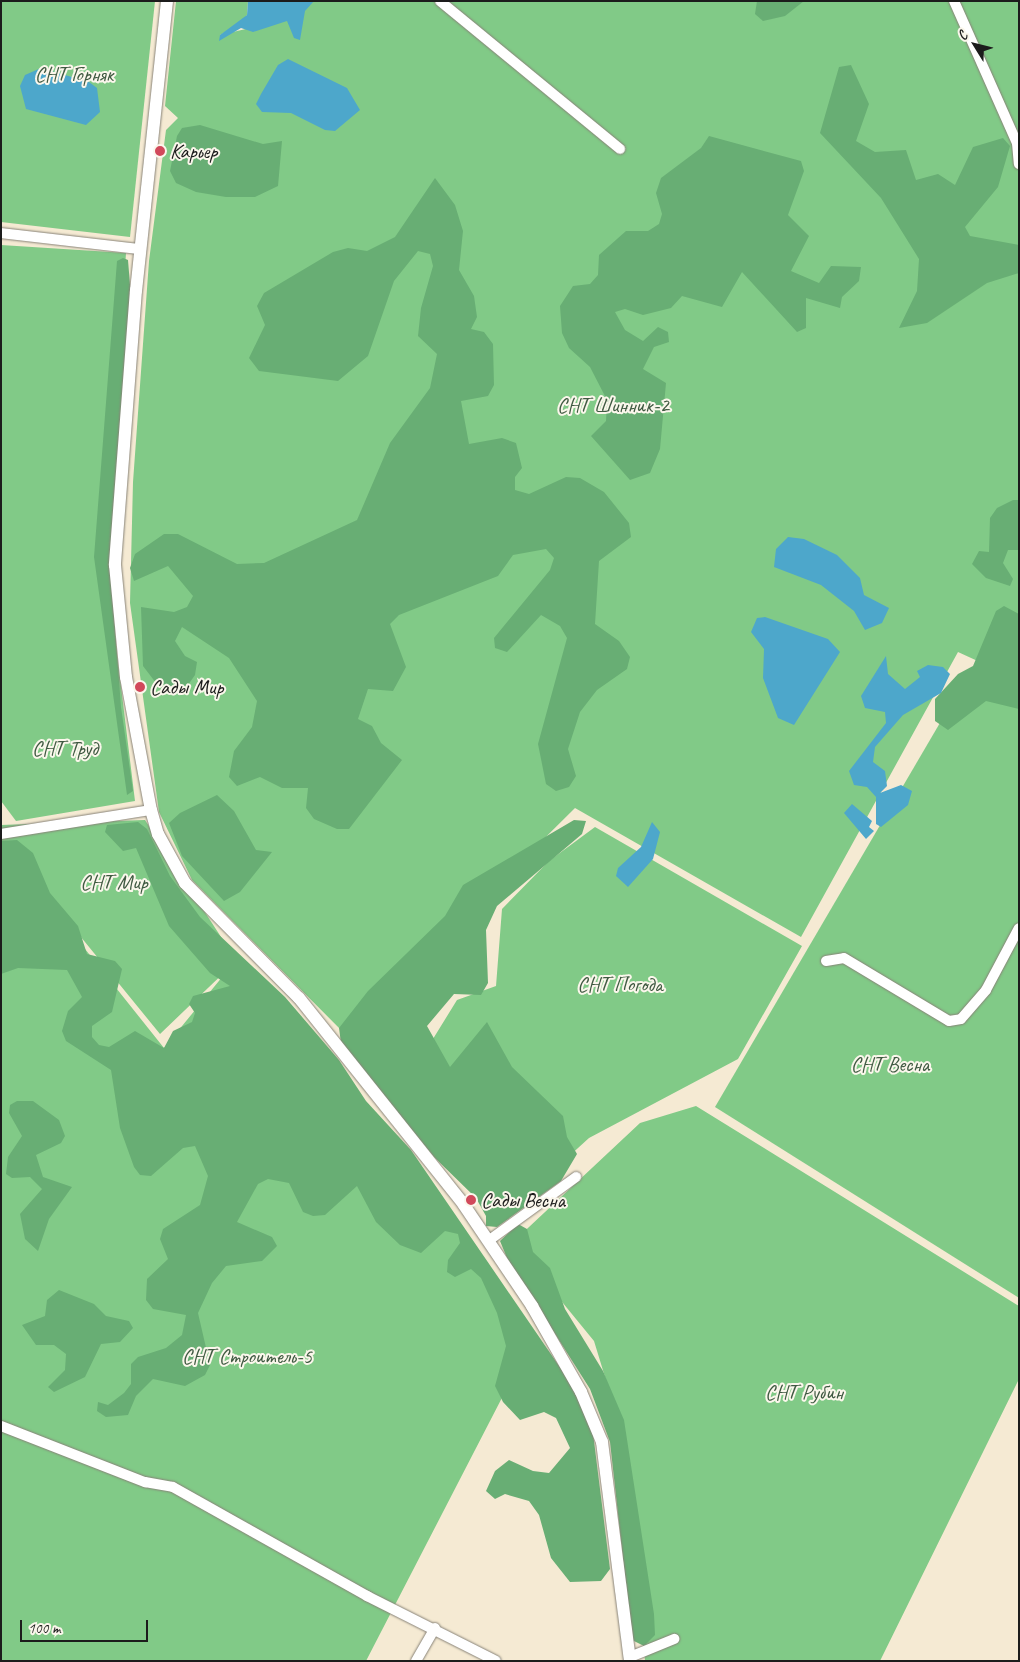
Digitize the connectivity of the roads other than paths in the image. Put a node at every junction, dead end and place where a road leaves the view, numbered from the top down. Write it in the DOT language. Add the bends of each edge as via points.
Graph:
graph roads {
  1 [pos="166,1"];
  2 [pos="440,1"];
  3 [pos="954,1"];
  4 [pos="620,149"];
  5 [pos="1019,164"];
  6 [pos="1,233"];
  7 [pos="140,248"];
  8 [pos="150,810"];
  9 [pos="1,834"];
  10 [pos="1019,928"];
  11 [pos="826,960"];
  12 [pos="576,1176"];
  13 [pos="488,1241"];
  14 [pos="1,1426"];
  15 [pos="435,1628"];
  16 [pos="674,1639"];
  17 [pos="630,1659"];
  18 [pos="416,1661"];
  19 [pos="496,1661"];
  1 -- 7 [label="street"];
  2 -- 4 [label="street"];
  3 -- 5 [label="street" via="1017,143"];
  6 -- 7 [label="street"];
  7 -- 8 [label="street" via="116,565 126,677"];
  8 -- 9 [label="street"];
  8 -- 13 [label="street" via="158,834 184,883 299,998"];
  10 -- 11 [label="street" via="986,990 961,1019 949,1021 844,958"];
  12 -- 13 [label="street"];
  13 -- 17 [label="street" via="532,1306 594,1420 605,1466"];
  14 -- 15 [label="street" via="145,1482 173,1487 367,1596"];
  15 -- 18 [label="street"];
  15 -- 19 [label="street"];
  16 -- 17 [label="street"];
}
